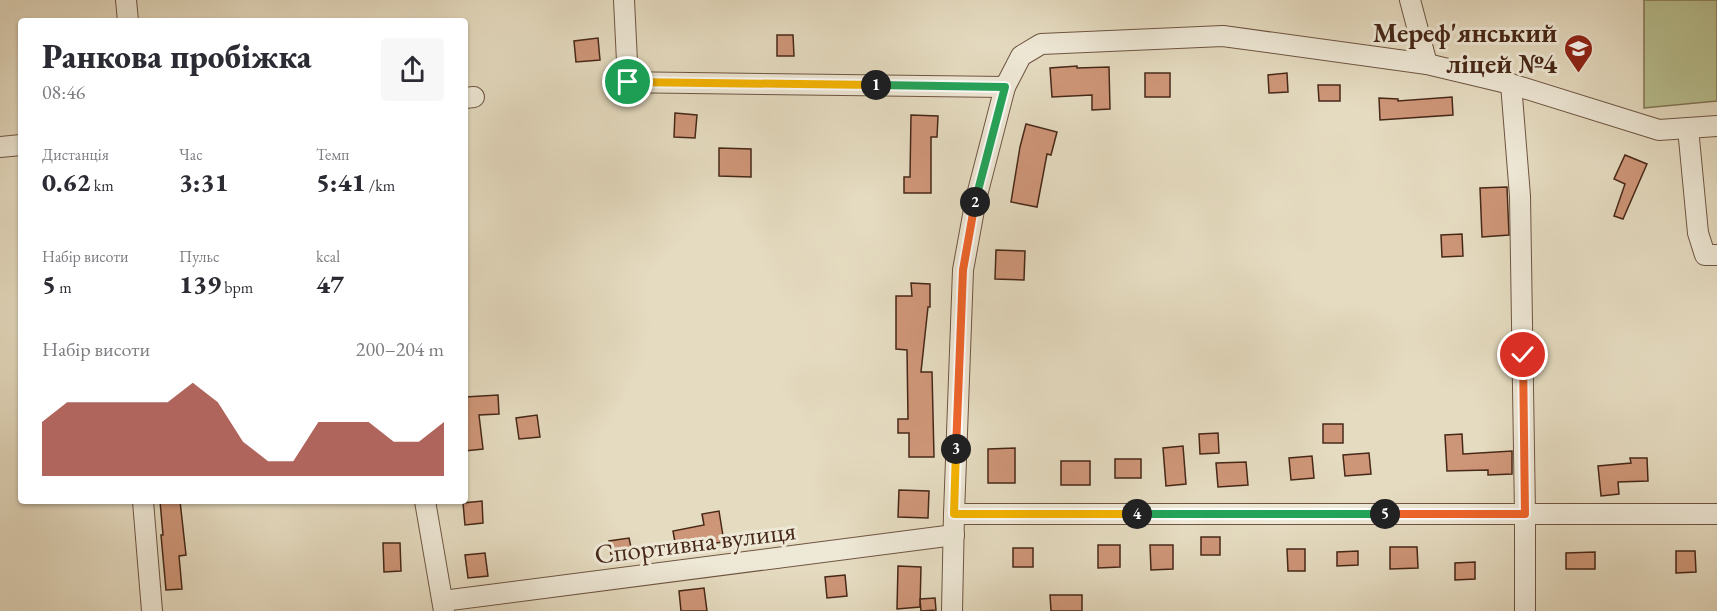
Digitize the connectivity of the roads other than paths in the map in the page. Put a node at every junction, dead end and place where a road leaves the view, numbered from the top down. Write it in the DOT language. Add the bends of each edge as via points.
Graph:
graph roads {
  1 [pos="126,0"];
  2 [pos="624,0"];
  3 [pos="1410,0"];
  4 [pos="128,18"];
  5 [pos="1427,64"];
  6 [pos="1511,84"];
  7 [pos="1005,87"];
  8 [pos="1717,126"];
  9 [pos="1688,128"];
  10 [pos="18,145"];
  11 [pos="0,147"];
  12 [pos="1717,255"];
  13 [pos="143,504"];
  14 [pos="426,504"];
  15 [pos="954,514"];
  16 [pos="1525,514"];
  17 [pos="1717,514"];
  18 [pos="954,536"];
  19 [pos="443,606"];
  20 [pos="153,611"];
  21 [pos="952,611"];
  22 [pos="1525,611"];
  1 -- 4 [label="street"];
  2 -- 7 [label="street" via="622,82"];
  3 -- 5 [label="street"];
  5 -- 6 [label="street"];
  5 -- 7 [label="street" via="1223,36 1041,44 1021,56"];
  6 -- 9 [label="street" via="1659,130"];
  6 -- 16 [label="street" via="1520,196"];
  7 -- 15 [label="street" via="976,199 963,270"];
  8 -- 9 [label="street"];
  9 -- 12 [label="street" via="1698,233 1705,255"];
  10 -- 11 [label="street"];
  13 -- 20 [label="street"];
  14 -- 19 [label="street"];
  15 -- 16 [label="street"];
  15 -- 18 [label="street"];
  16 -- 17 [label="street"];
  16 -- 22 [label="street"];
  18 -- 19 [label="street, Спортивна вулиця"];
  18 -- 21 [label="street"];
}
